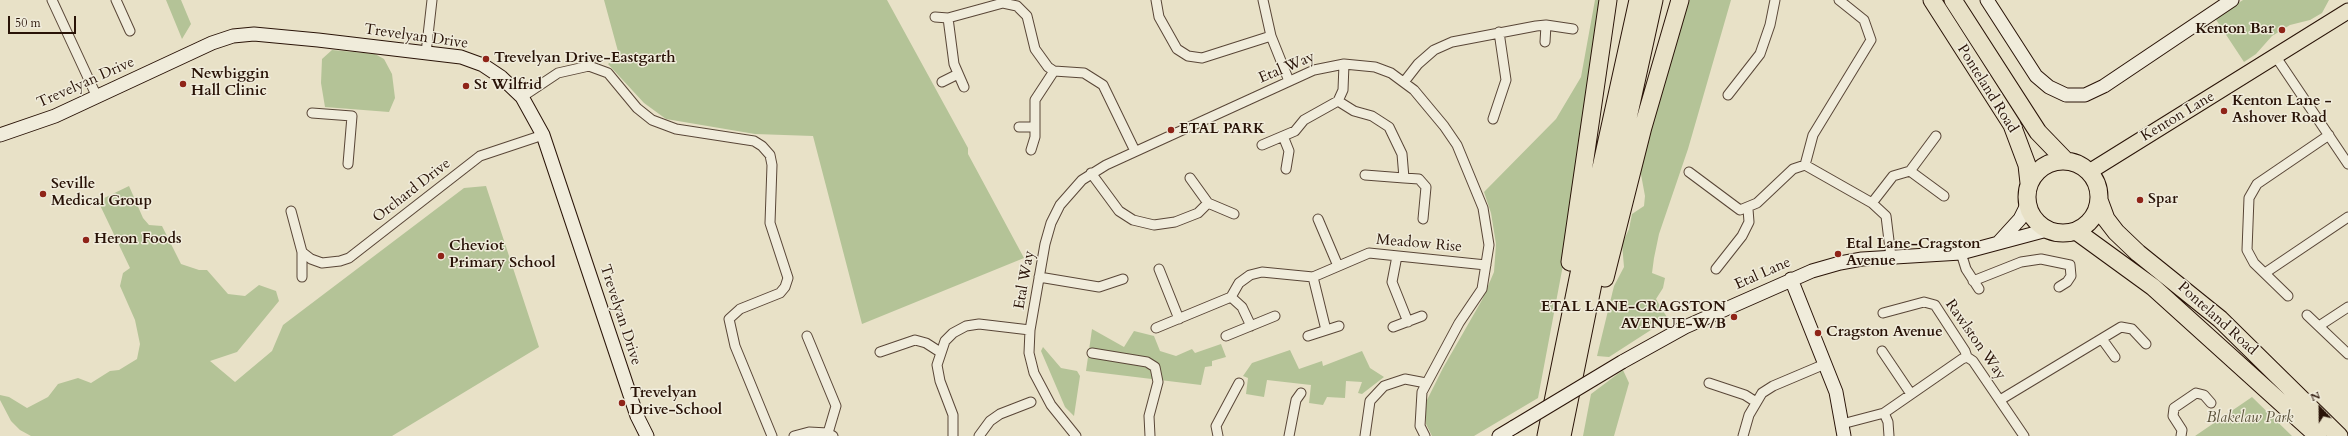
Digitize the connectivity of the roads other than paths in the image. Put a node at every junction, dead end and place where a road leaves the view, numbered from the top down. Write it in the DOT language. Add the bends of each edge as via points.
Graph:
graph roads {
  1 [pos="52,0"];
  2 [pos="116,0"];
  3 [pos="432,0"];
  4 [pos="1156,0"];
  5 [pos="1263,0"];
  6 [pos="1608,0"];
  7 [pos="1638,0"];
  8 [pos="1654,0"];
  9 [pos="1680,0"];
  10 [pos="1775,0"];
  11 [pos="1839,0"];
  12 [pos="1932,0"];
  13 [pos="1954,0"];
  14 [pos="1987,0"];
  15 [pos="2232,0"];
  16 [pos="1019,3"];
  17 [pos="2348,11"];
  18 [pos="935,17"];
  19 [pos="948,18"];
  20 [pos="1546,25"];
  21 [pos="1573,29"];
  22 [pos="130,31"];
  23 [pos="1499,32"];
  24 [pos="1271,36"];
  25 [pos="1545,42"];
  26 [pos="426,53"];
  27 [pos="2276,57"];
  28 [pos="1344,64"];
  29 [pos="1054,71"];
  30 [pos="958,74"];
  31 [pos="1289,81"];
  32 [pos="942,82"];
  33 [pos="1404,82"];
  34 [pos="964,86"];
  35 [pos="1728,95"];
  36 [pos="97,97"];
  37 [pos="522,97"];
  38 [pos="1338,101"];
  39 [pos="312,112"];
  40 [pos="1493,119"];
  41 [pos="1035,126"];
  42 [pos="1019,127"];
  43 [pos="0,135"];
  44 [pos="543,135"];
  45 [pos="2329,135"];
  46 [pos="1283,136"];
  47 [pos="1936,136"];
  48 [pos="1262,146"];
  49 [pos="1032,150"];
  50 [pos="1135,151"];
  51 [pos="2066,161"];
  52 [pos="348,164"];
  53 [pos="2348,164"];
  54 [pos="1805,165"];
  55 [pos="1286,169"];
  56 [pos="1910,171"];
  57 [pos="1689,172"];
  58 [pos="2089,172"];
  59 [pos="1091,173"];
  60 [pos="1365,175"];
  61 [pos="1190,178"];
  62 [pos="1404,178"];
  63 [pos="2029,183"];
  64 [pos="1944,196"];
  65 [pos="2099,200"];
  66 [pos="1208,203"];
  67 [pos="1872,204"];
  68 [pos="2027,205"];
  69 [pos="1748,208"];
  70 [pos="291,211"];
  71 [pos="1234,214"];
  72 [pos="2348,217"];
  73 [pos="1318,219"];
  74 [pos="1423,219"];
  75 [pos="2047,230"];
  76 [pos="2076,231"];
  77 [pos="1998,243"];
  78 [pos="302,252"];
  79 [pos="1961,253"];
  80 [pos="1397,256"];
  81 [pos="1890,257"];
  82 [pos="1486,265"];
  83 [pos="1338,266"];
  84 [pos="1159,269"];
  85 [pos="1716,269"];
  86 [pos="2265,273"];
  87 [pos="302,277"];
  88 [pos="1039,277"];
  89 [pos="1313,277"];
  90 [pos="1123,279"];
  91 [pos="1791,279"];
  92 [pos="1973,281"];
  93 [pos="2059,287"];
  94 [pos="1979,290"];
  95 [pos="2288,296"];
  96 [pos="1231,297"];
  97 [pos="2348,307"];
  98 [pos="1883,313"];
  99 [pos="2307,315"];
  100 [pos="1275,316"];
  101 [pos="1422,316"];
  102 [pos="1179,319"];
  103 [pos="1408,322"];
  104 [pos="1252,326"];
  105 [pos="1339,326"];
  106 [pos="2319,326"];
  107 [pos="1393,327"];
  108 [pos="1156,328"];
  109 [pos="1030,330"];
  110 [pos="1326,330"];
  111 [pos="807,336"];
  112 [pos="1226,336"];
  113 [pos="1308,336"];
  114 [pos="2102,339"];
  115 [pos="2146,344"];
  116 [pos="1882,351"];
  117 [pos="880,352"];
  118 [pos="940,352"];
  119 [pos="1571,352"];
  120 [pos="1092,353"];
  121 [pos="2348,354"];
  122 [pos="2115,357"];
  123 [pos="1967,358"];
  124 [pos="1825,364"];
  125 [pos="1239,383"];
  126 [pos="1426,383"];
  127 [pos="1709,383"];
  128 [pos="1301,393"];
  129 [pos="1911,394"];
  130 [pos="2000,400"];
  131 [pos="1031,402"];
  132 [pos="1756,402"];
  133 [pos="2211,403"];
  134 [pos="1884,413"];
  135 [pos="1843,430"];
  136 [pos="830,434"];
  137 [pos="647,436"];
  138 [pos="772,436"];
  139 [pos="794,436"];
  140 [pos="953,436"];
  141 [pos="979,436"];
  142 [pos="1076,436"];
  143 [pos="1150,436"];
  144 [pos="1218,436"];
  145 [pos="1289,436"];
  146 [pos="1365,436"];
  147 [pos="1425,436"];
  148 [pos="1499,436"];
  149 [pos="1546,436"];
  150 [pos="1562,436"];
  151 [pos="1743,436"];
  152 [pos="1889,436"];
  153 [pos="2024,436"];
  154 [pos="2181,436"];
  155 [pos="2318,436"];
  156 [pos="2340,436"];
  1 -- 36 [label="street"];
  2 -- 22 [label="street"];
  3 -- 26 [label="street"];
  4 -- 24 [label="street" via="1159,17 1177,49 1188,56 1202,58"];
  5 -- 24 [label="street"];
  6 -- 119 [label="highway" via="1566,287"];
  7 -- 119 [label="highway"];
  8 -- 119 [label="highway"];
  9 -- 119 [label="highway" via="1643,127 1607,271"];
  10 -- 35 [label="street" via="1760,54"];
  11 -- 54 [label="street" via="1864,20 1871,40 1812,135"];
  12 -- 63 [label="highway, Ponteland Road" via="2012,125 2027,166"];
  13 -- 51 [label="highway, Ponteland Road" via="2038,132"];
  14 -- 15 [label="street" via="2036,76 2049,87 2066,95 2085,95 2104,86"];
  16 -- 19 [label="street" via="1003,3"];
  16 -- 29 [label="street" via="1026,16 1040,60"];
  17 -- 27 [label="main road, Kenton Lane"];
  18 -- 19 [label="street"];
  19 -- 30 [label="street"];
  20 -- 21 [label="street"];
  20 -- 23 [label="street"];
  20 -- 25 [label="street"];
  23 -- 33 [label="street" via="1452,42 1434,50 1418,64"];
  23 -- 40 [label="street" via="1506,80"];
  24 -- 31 [label="street"];
  26 -- 36 [label="street, Trevelyan Drive" via="254,34 233,36 212,43"];
  26 -- 37 [label="street, Trevelyan Drive" via="461,57 483,65"];
  27 -- 45 [label="street"];
  27 -- 58 [label="main road, Kenton Lane"];
  28 -- 31 [label="street, Etal Way" via="1314,70"];
  28 -- 33 [label="street, Etal Way" via="1375,67"];
  28 -- 38 [label="street" via="1343,90"];
  29 -- 41 [label="street" via="1048,84 1035,100"];
  29 -- 50 [label="street" via="1084,73 1103,85"];
  30 -- 32 [label="street"];
  30 -- 34 [label="street"];
  31 -- 50 [label="street, Etal Way"];
  33 -- 82 [label="street, Etal Way" via="1424,100 1444,126 1469,170 1483,208 1489,244"];
  36 -- 43 [label="street, Trevelyan Drive" via="55,116"];
  37 -- 44 [label="street, Trevelyan Drive"];
  37 -- 138 [label="street" via="558,73 589,66 608,73 637,108 652,120 676,129 754,141 770,155 770,223 788,278 786,287 780,293 740,308 729,319 735,346"];
  38 -- 46 [label="street" via="1304,120 1295,131"];
  38 -- 62 [label="street" via="1354,112 1372,116 1388,127 1402,154"];
  39 -- 52 [label="street" via="352,116"];
  41 -- 42 [label="street"];
  41 -- 49 [label="street"];
  44 -- 78 [label="street, Orchard Drive" via="480,156 349,258 322,262 311,259"];
  44 -- 137 [label="street, Trevelyan Drive" via="637,416"];
  45 -- 53 [label="street"];
  45 -- 86 [label="street" via="2257,184 2249,198 2247,250 2254,263"];
  46 -- 48 [label="street"];
  46 -- 55 [label="street" via="1289,151"];
  47 -- 56 [label="street"];
  50 -- 59 [label="street, Etal Way"];
  51 -- 58 [label="highway" via="2075,162"];
  51 -- 63 [label="highway" via="2048,164 2037,172"];
  54 -- 67 [label="street"];
  54 -- 69 [label="street" via="1793,169 1757,203"];
  56 -- 64 [label="street"];
  56 -- 67 [label="street" via="1893,176"];
  57 -- 69 [label="street" via="1740,210"];
  58 -- 65 [label="highway" via="2095,180"];
  59 -- 66 [label="street" via="1119,211 1134,220 1154,225 1175,222 1198,213"];
  59 -- 88 [label="street, Etal Way" via="1072,189 1050,223"];
  60 -- 62 [label="street"];
  61 -- 66 [label="street"];
  62 -- 74 [label="street" via="1419,179 1426,187"];
  63 -- 68 [label="highway"];
  65 -- 76 [label="highway" via="2094,216"];
  65 -- 156 [label="highway, Ponteland Road" via="2106,219 2116,232 2220,319"];
  66 -- 71 [label="street"];
  67 -- 81 [label="street" via="1886,216"];
  68 -- 75 [label="highway" via="2034,220"];
  68 -- 77 [label="street" via="2010,232"];
  69 -- 85 [label="street" via="1749,222 1746,229"];
  70 -- 78 [label="street"];
  72 -- 86 [label="street"];
  73 -- 83 [label="street"];
  75 -- 76 [label="highway" via="2066,233"];
  75 -- 77 [label="street, Etal Lane"];
  76 -- 155 [label="highway, Ponteland Road" via="2152,287"];
  77 -- 79 [label="street, Etal Lane"];
  78 -- 87 [label="street"];
  79 -- 81 [label="street, Etal Lane"];
  79 -- 92 [label="street"];
  80 -- 82 [label="street, Meadow Rise"];
  80 -- 83 [label="street, Meadow Rise" via="1369,253"];
  80 -- 103 [label="street" via="1392,282"];
  81 -- 91 [label="street, Etal Lane" via="1840,263"];
  82 -- 126 [label="street, Etal Way" via="1482,289 1459,323"];
  83 -- 89 [label="street, Meadow Rise"];
  84 -- 102 [label="street"];
  86 -- 95 [label="street"];
  88 -- 90 [label="street" via="1099,287"];
  88 -- 109 [label="street, Etal Way"];
  89 -- 96 [label="street, Meadow Rise" via="1274,271 1262,272 1250,275 1239,283"];
  89 -- 110 [label="street"];
  91 -- 124 [label="street"];
  91 -- 148 [label="street, Etal Lane, bridge" via="1685,326"];
  92 -- 93 [label="street" via="2020,262 2041,259 2070,265 2071,276"];
  92 -- 94 [label="street"];
  96 -- 102 [label="street"];
  96 -- 104 [label="street" via="1242,307"];
  97 -- 106 [label="street"];
  98 -- 123 [label="street, Rawlston Way" via="1924,302 1934,305 1965,351"];
  99 -- 106 [label="street"];
  100 -- 104 [label="street"];
  101 -- 103 [label="street"];
  102 -- 108 [label="street"];
  103 -- 107 [label="street"];
  104 -- 112 [label="street"];
  105 -- 110 [label="street"];
  106 -- 121 [label="street"];
  109 -- 118 [label="street" via="979,324 966,326 953,332"];
  109 -- 142 [label="street, Etal Way" via="1029,353 1034,374 1051,406"];
  110 -- 113 [label="street"];
  111 -- 136 [label="street" via="836,406"];
  114 -- 115 [label="street" via="2122,327 2132,329"];
  114 -- 122 [label="street"];
  114 -- 130 [label="street"];
  116 -- 129 [label="street"];
  117 -- 118 [label="street" via="915,340 926,343"];
  118 -- 140 [label="street" via="937,365 952,415"];
  119 -- 149 [label="highway"];
  119 -- 150 [label="highway"];
  120 -- 143 [label="street" via="1147,362 1155,367 1158,382 1149,416"];
  123 -- 129 [label="street"];
  123 -- 130 [label="street, Rawlston Way" via="1973,361"];
  124 -- 132 [label="street" via="1773,386 1762,393"];
  124 -- 135 [label="street" via="1839,402"];
  125 -- 144 [label="street" via="1216,426"];
  126 -- 146 [label="street" via="1405,380 1384,386 1370,401"];
  126 -- 147 [label="street, Etal Way" via="1422,392 1420,426"];
  127 -- 132 [label="street" via="1745,395"];
  128 -- 145 [label="street" via="1296,400"];
  129 -- 134 [label="street"];
  130 -- 153 [label="street, Rawlston Way"];
  131 -- 141 [label="street" via="1000,414 990,421"];
  132 -- 151 [label="street"];
  133 -- 154 [label="street" via="2204,395 2196,393 2174,408 2172,416 2182,430"];
  134 -- 135 [label="street"];
  134 -- 152 [label="street"];
  136 -- 139 [label="street" via="809,432"];
}
